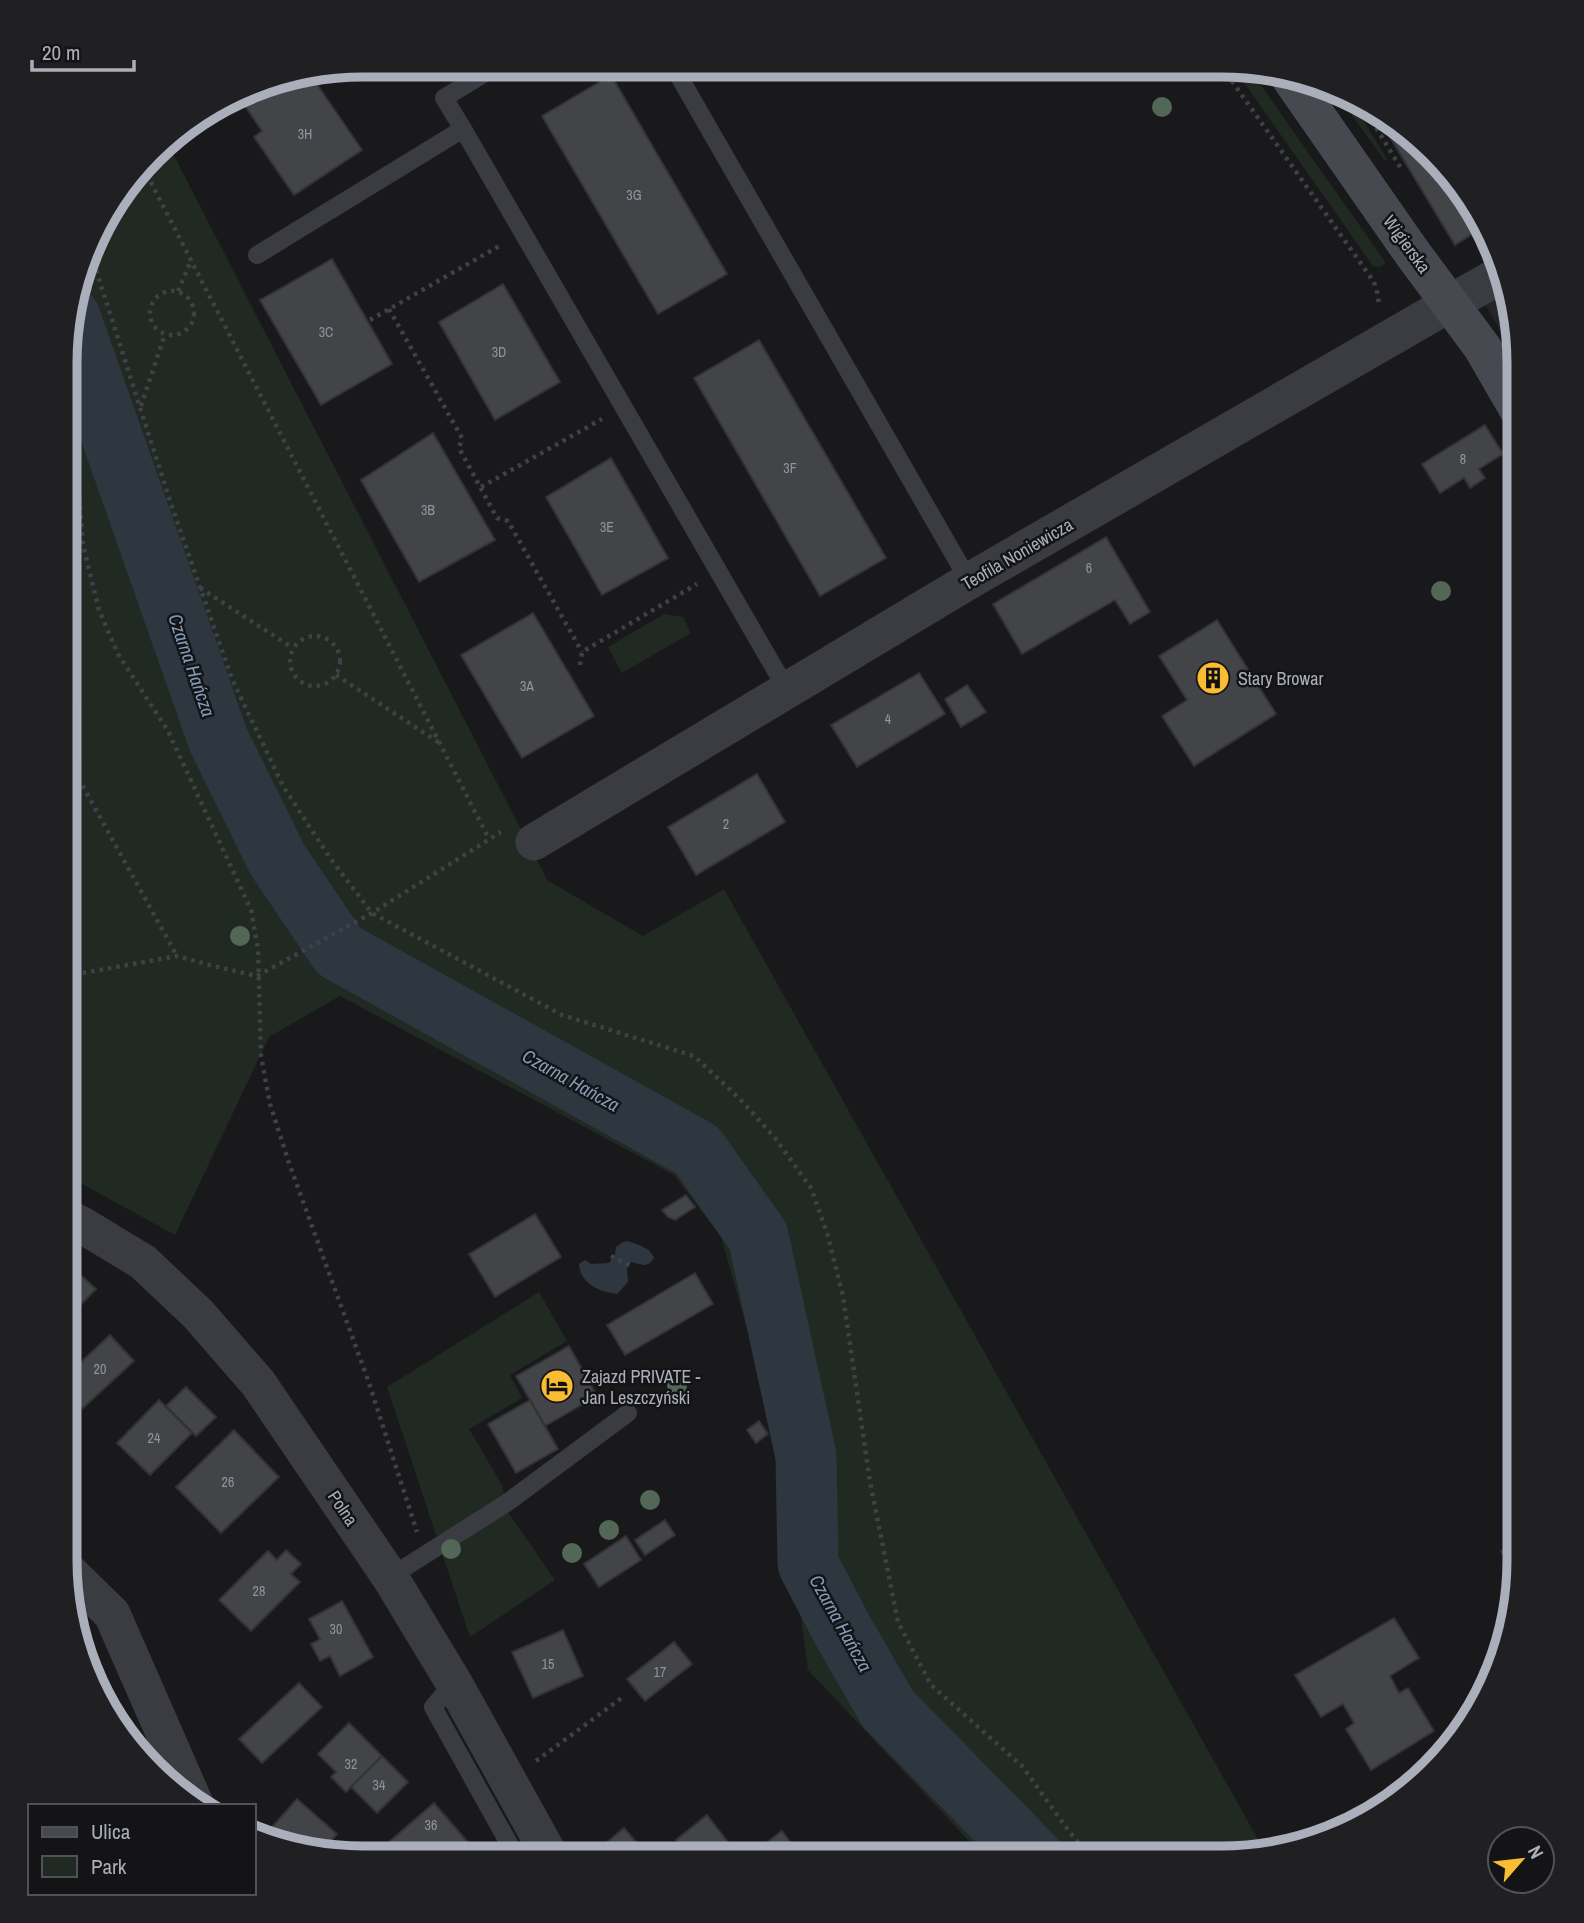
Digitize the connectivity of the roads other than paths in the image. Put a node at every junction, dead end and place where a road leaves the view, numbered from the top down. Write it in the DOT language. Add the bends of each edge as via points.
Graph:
graph roads {
  1 [pos="479,77"];
  2 [pos="679,77"];
  3 [pos="1297,88"];
  4 [pos="463,129"];
  5 [pos="257,255"];
  6 [pos="1494,279"];
  7 [pos="1451,303"];
  8 [pos="1507,391"];
  9 [pos="969,581"];
  10 [pos="788,690"];
  11 [pos="520,836"];
  12 [pos="77,1223"];
  13 [pos="628,1413"];
  14 [pos="390,1577"];
  15 [pos="78,1581"];
  16 [pos="454,1683"];
  17 [pos="187,1785"];
  18 [pos="510,1846"];
  19 [pos="544,1846"];
  1 -- 4 [label="lane" via="444,99"];
  2 -- 9 [label="lane"];
  3 -- 7 [label="main road, Wigierska"];
  4 -- 5 [label="lane"];
  4 -- 10 [label="lane"];
  6 -- 7 [label="street, Teofila Noniewicza"];
  7 -- 8 [label="main road, Wigierska"];
  7 -- 9 [label="street, Teofila Noniewicza"];
  9 -- 10 [label="street, Teofila Noniewicza"];
  10 -- 11 [label="street, Teofila Noniewicza"];
  12 -- 14 [label="street, Polna" via="143,1262 198,1314 258,1383"];
  13 -- 14 [label="lane" via="508,1502"];
  14 -- 16 [label="street, Polna"];
  15 -- 17 [label="street" via="112,1614"];
  16 -- 18 [label="lane" via="433,1707"];
  16 -- 19 [label="street, Polna"];
}
